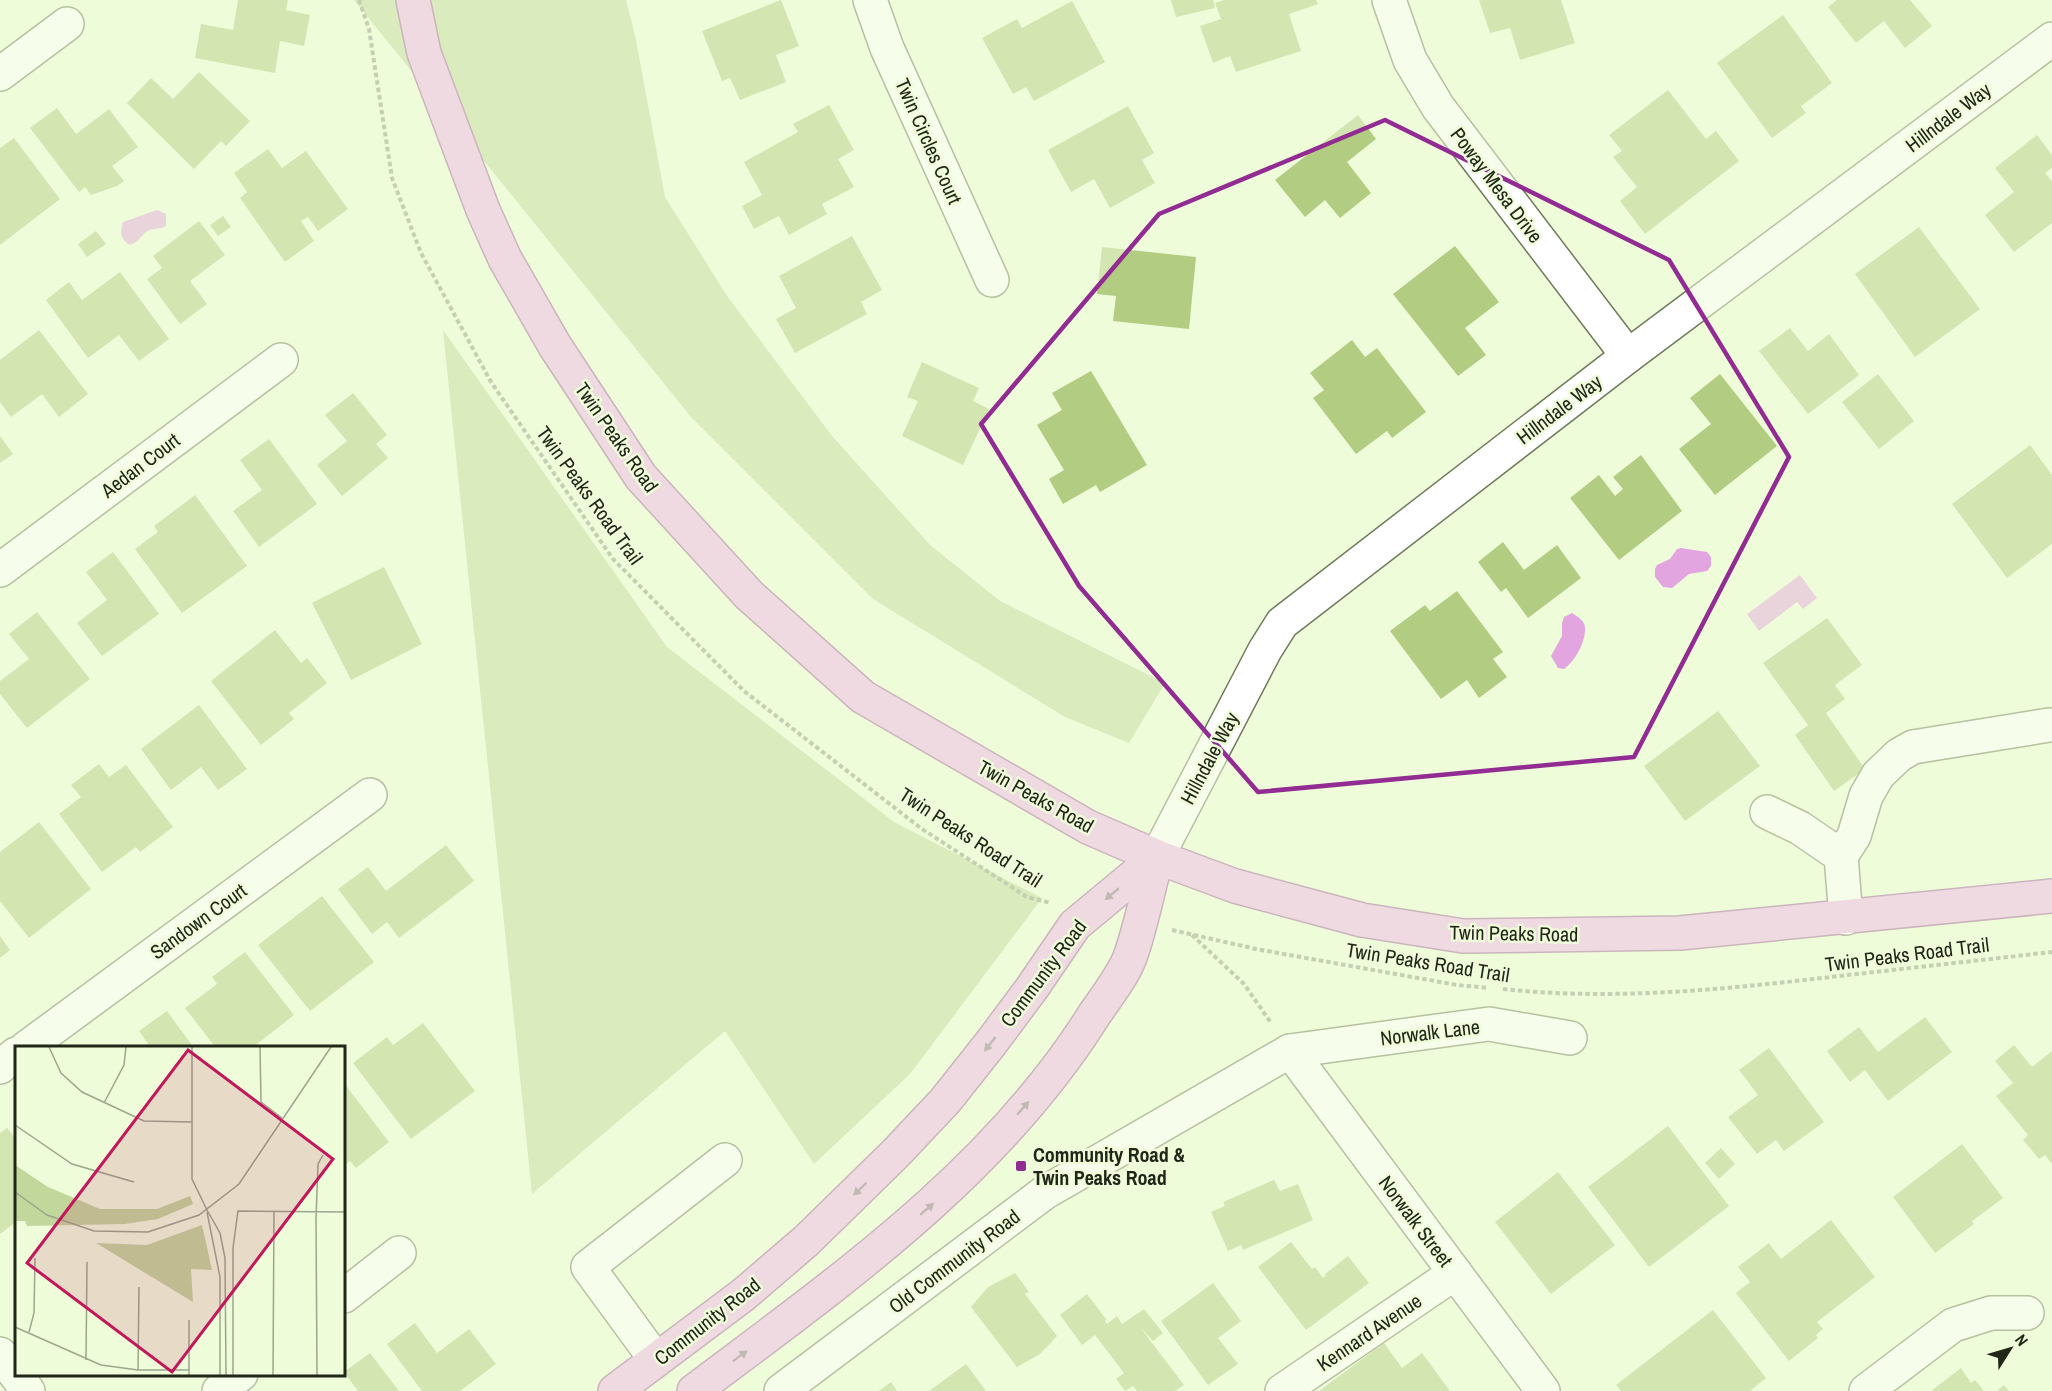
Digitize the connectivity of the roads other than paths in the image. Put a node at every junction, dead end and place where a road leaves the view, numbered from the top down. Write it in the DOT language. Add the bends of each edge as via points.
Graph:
graph roads {
  1 [pos="413,0"];
  2 [pos="870,0"];
  3 [pos="1389,0"];
  4 [pos="67,24"];
  5 [pos="2052,39"];
  6 [pos="0,74"];
  7 [pos="992,280"];
  8 [pos="1628,356"];
  9 [pos="281,360"];
  10 [pos="0,570"];
  11 [pos="2051,732"];
  12 [pos="370,795"];
  13 [pos="1767,812"];
  14 [pos="1841,856"];
  15 [pos="1157,857"];
  16 [pos="2052,896"];
  17 [pos="1846,918"];
  18 [pos="1570,1038"];
  19 [pos="27,1046"];
  20 [pos="1290,1051"];
  21 [pos="15,1055"];
  22 [pos="0,1066"];
  23 [pos="725,1160"];
  24 [pos="399,1253"];
  25 [pos="1455,1273"];
  26 [pos="345,1295"];
  27 [pos="2028,1313"];
  28 [pos="0,1354"];
  29 [pos="656,1360"];
  30 [pos="15,1374"];
  31 [pos="17,1376"];
  32 [pos="238,1376"];
  33 [pos="28,1391"];
  34 [pos="219,1391"];
  35 [pos="615,1391"];
  36 [pos="694,1391"];
  37 [pos="781,1391"];
  38 [pos="1282,1391"];
  39 [pos="1543,1391"];
  40 [pos="1866,1391"];
  1 -- 15 [label="main road, Twin Peaks Road" via="424,53 505,259 555,346 641,477 749,595 863,697 1088,827"];
  2 -- 7 [label="street, Twin Circles Court" via="887,48"];
  3 -- 8 [label="street, Poway Mesa Drive" via="1410,60 1438,107"];
  4 -- 6 [label="street"];
  5 -- 8 [label="street, Hillndale Way"];
  8 -- 15 [label="street, Hillndale Way" via="1281,623"];
  9 -- 10 [label="street, Aedan Court"];
  11 -- 14 [label="street" via="1913,747 1899,755 1878,775 1866,796 1854,836"];
  12 -- 19 [label="street, Sandown Court"];
  13 -- 14 [label="street" via="1800,828"];
  14 -- 17 [label="street"];
  15 -- 17 [label="main road, Twin Peaks Road" via="1235,886 1350,917 1463,936 1680,933"];
  15 -- 29 [label="main road, Community Road, one-way" via="1075,924 984,1052 895,1154 806,1241 743,1295"];
  36 -- 15 [label="main road, one-way" via="927,1209 1022,1110 1075,1046 1129,959"];
  16 -- 17 [label="main road, Twin Peaks Road"];
  18 -- 20 [label="street, Norwalk Lane" via="1489,1024"];
  20 -- 25 [label="street, Norwalk Street"];
  20 -- 37 [label="street, Old Community Road" via="1044,1193"];
  21 -- 22 [label="street"];
  23 -- 29 [label="street" via="588,1267"];
  24 -- 26 [label="street"];
  25 -- 38 [label="street, Kennard Avenue"];
  25 -- 39 [label="street, Norwalk Street"];
  27 -- 40 [label="street" via="1991,1313 1953,1325"];
  28 -- 30 [label="street"];
  29 -- 35 [label="main road, Community Road"];
  31 -- 33 [label="street"];
  32 -- 34 [label="street"];
}
